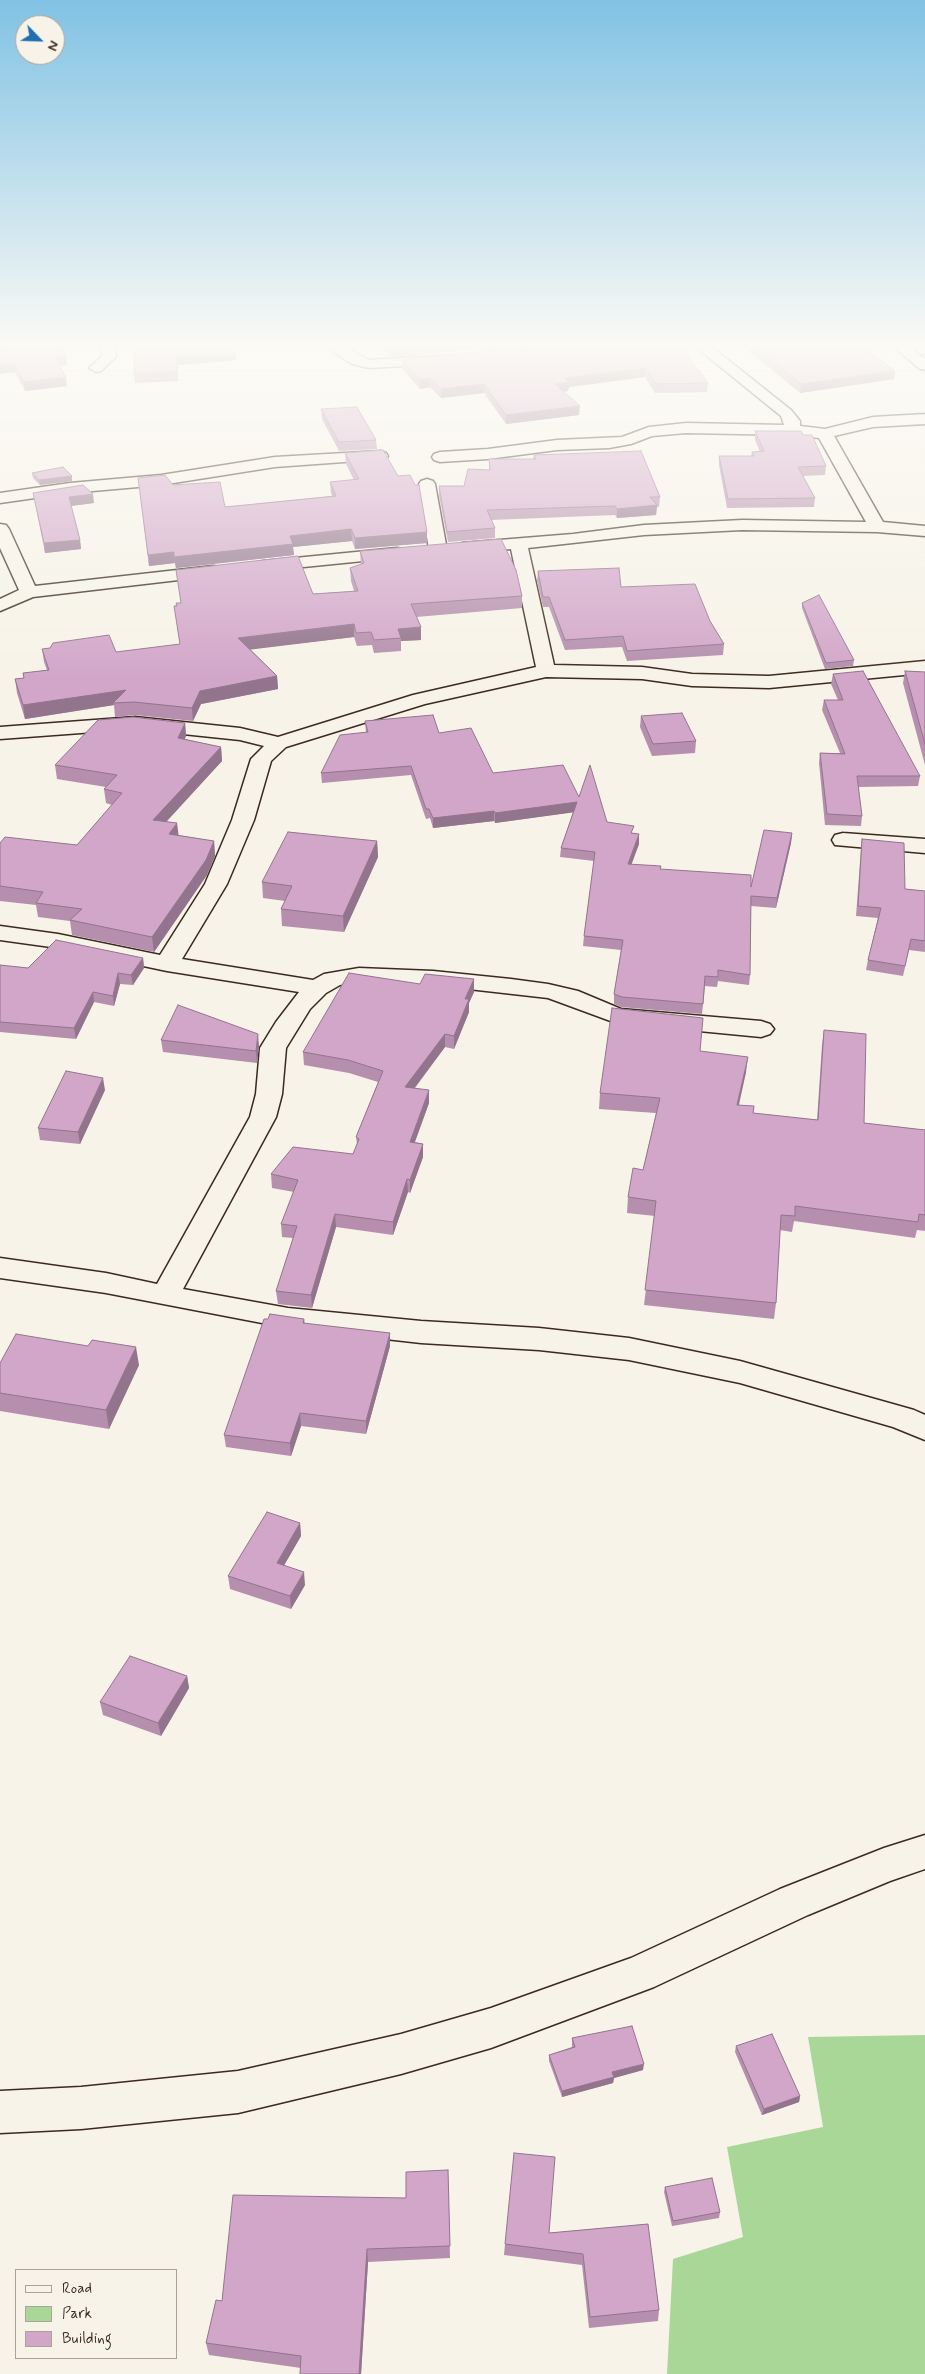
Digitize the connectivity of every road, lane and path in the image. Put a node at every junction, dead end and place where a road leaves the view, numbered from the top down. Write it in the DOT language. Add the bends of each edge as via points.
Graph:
graph roads {
  1 [pos="475,455"];
  2 [pos="837,455"];
  3 [pos="380,456"];
  4 [pos="440,457"];
  5 [pos="426,484"];
  6 [pos="0,498"];
  7 [pos="877,527"];
  8 [pos="0,529"];
  9 [pos="925,531"];
  10 [pos="518,543"];
  11 [pos="438,550"];
  12 [pos="251,567"];
  13 [pos="232,569"];
  14 [pos="29,592"];
  15 [pos="0,606"];
  16 [pos="925,667"];
  17 [pos="546,671"];
  18 [pos="0,733"];
  19 [pos="279,743"];
  20 [pos="843,840"];
  21 [pos="925,846"];
  22 [pos="0,933"];
  23 [pos="166,964"];
  24 [pos="316,988"];
  25 [pos="761,1029"];
  26 [pos="0,1268"];
  27 [pos="165,1296"];
  28 [pos="925,1428"];
  29 [pos="925,1852"];
  30 [pos="0,2112"];
  1 -- 4 [label="street"];
  2 -- 7 [label="street"];
  3 -- 6 [label="street" via="275,462 161,480"];
  5 -- 11 [label="street"];
  7 -- 9 [label="street"];
  7 -- 10 [label="street" via="654,529"];
  8 -- 14 [label="street"];
  10 -- 11 [label="street"];
  10 -- 17 [label="street"];
  11 -- 12 [label="street"];
  13 -- 14 [label="street"];
  14 -- 15 [label="street"];
  16 -- 17 [label="street" via="769,682 692,680 642,673"];
  17 -- 19 [label="street" via="420,698"];
  18 -- 19 [label="street" via="135,723 240,734"];
  19 -- 23 [label="street" via="261,759 243,820 216,884"];
  20 -- 21 [label="street"];
  22 -- 23 [label="street" via="58,941"];
  23 -- 24 [label="street"];
  24 -- 25 [label="street" via="333,979 358,975 441,978 548,991 569,996 616,1016"];
  24 -- 27 [label="street" via="285,1026 273,1048 270,1094 263,1117"];
  26 -- 27 [label="street" via="106,1283"];
  27 -- 28 [label="street" via="288,1318 628,1349 740,1372 903,1418"];
  29 -- 30 [label="street" via="794,1902 640,1974 491,2028 419,2049 238,2092 81,2108"];
}
